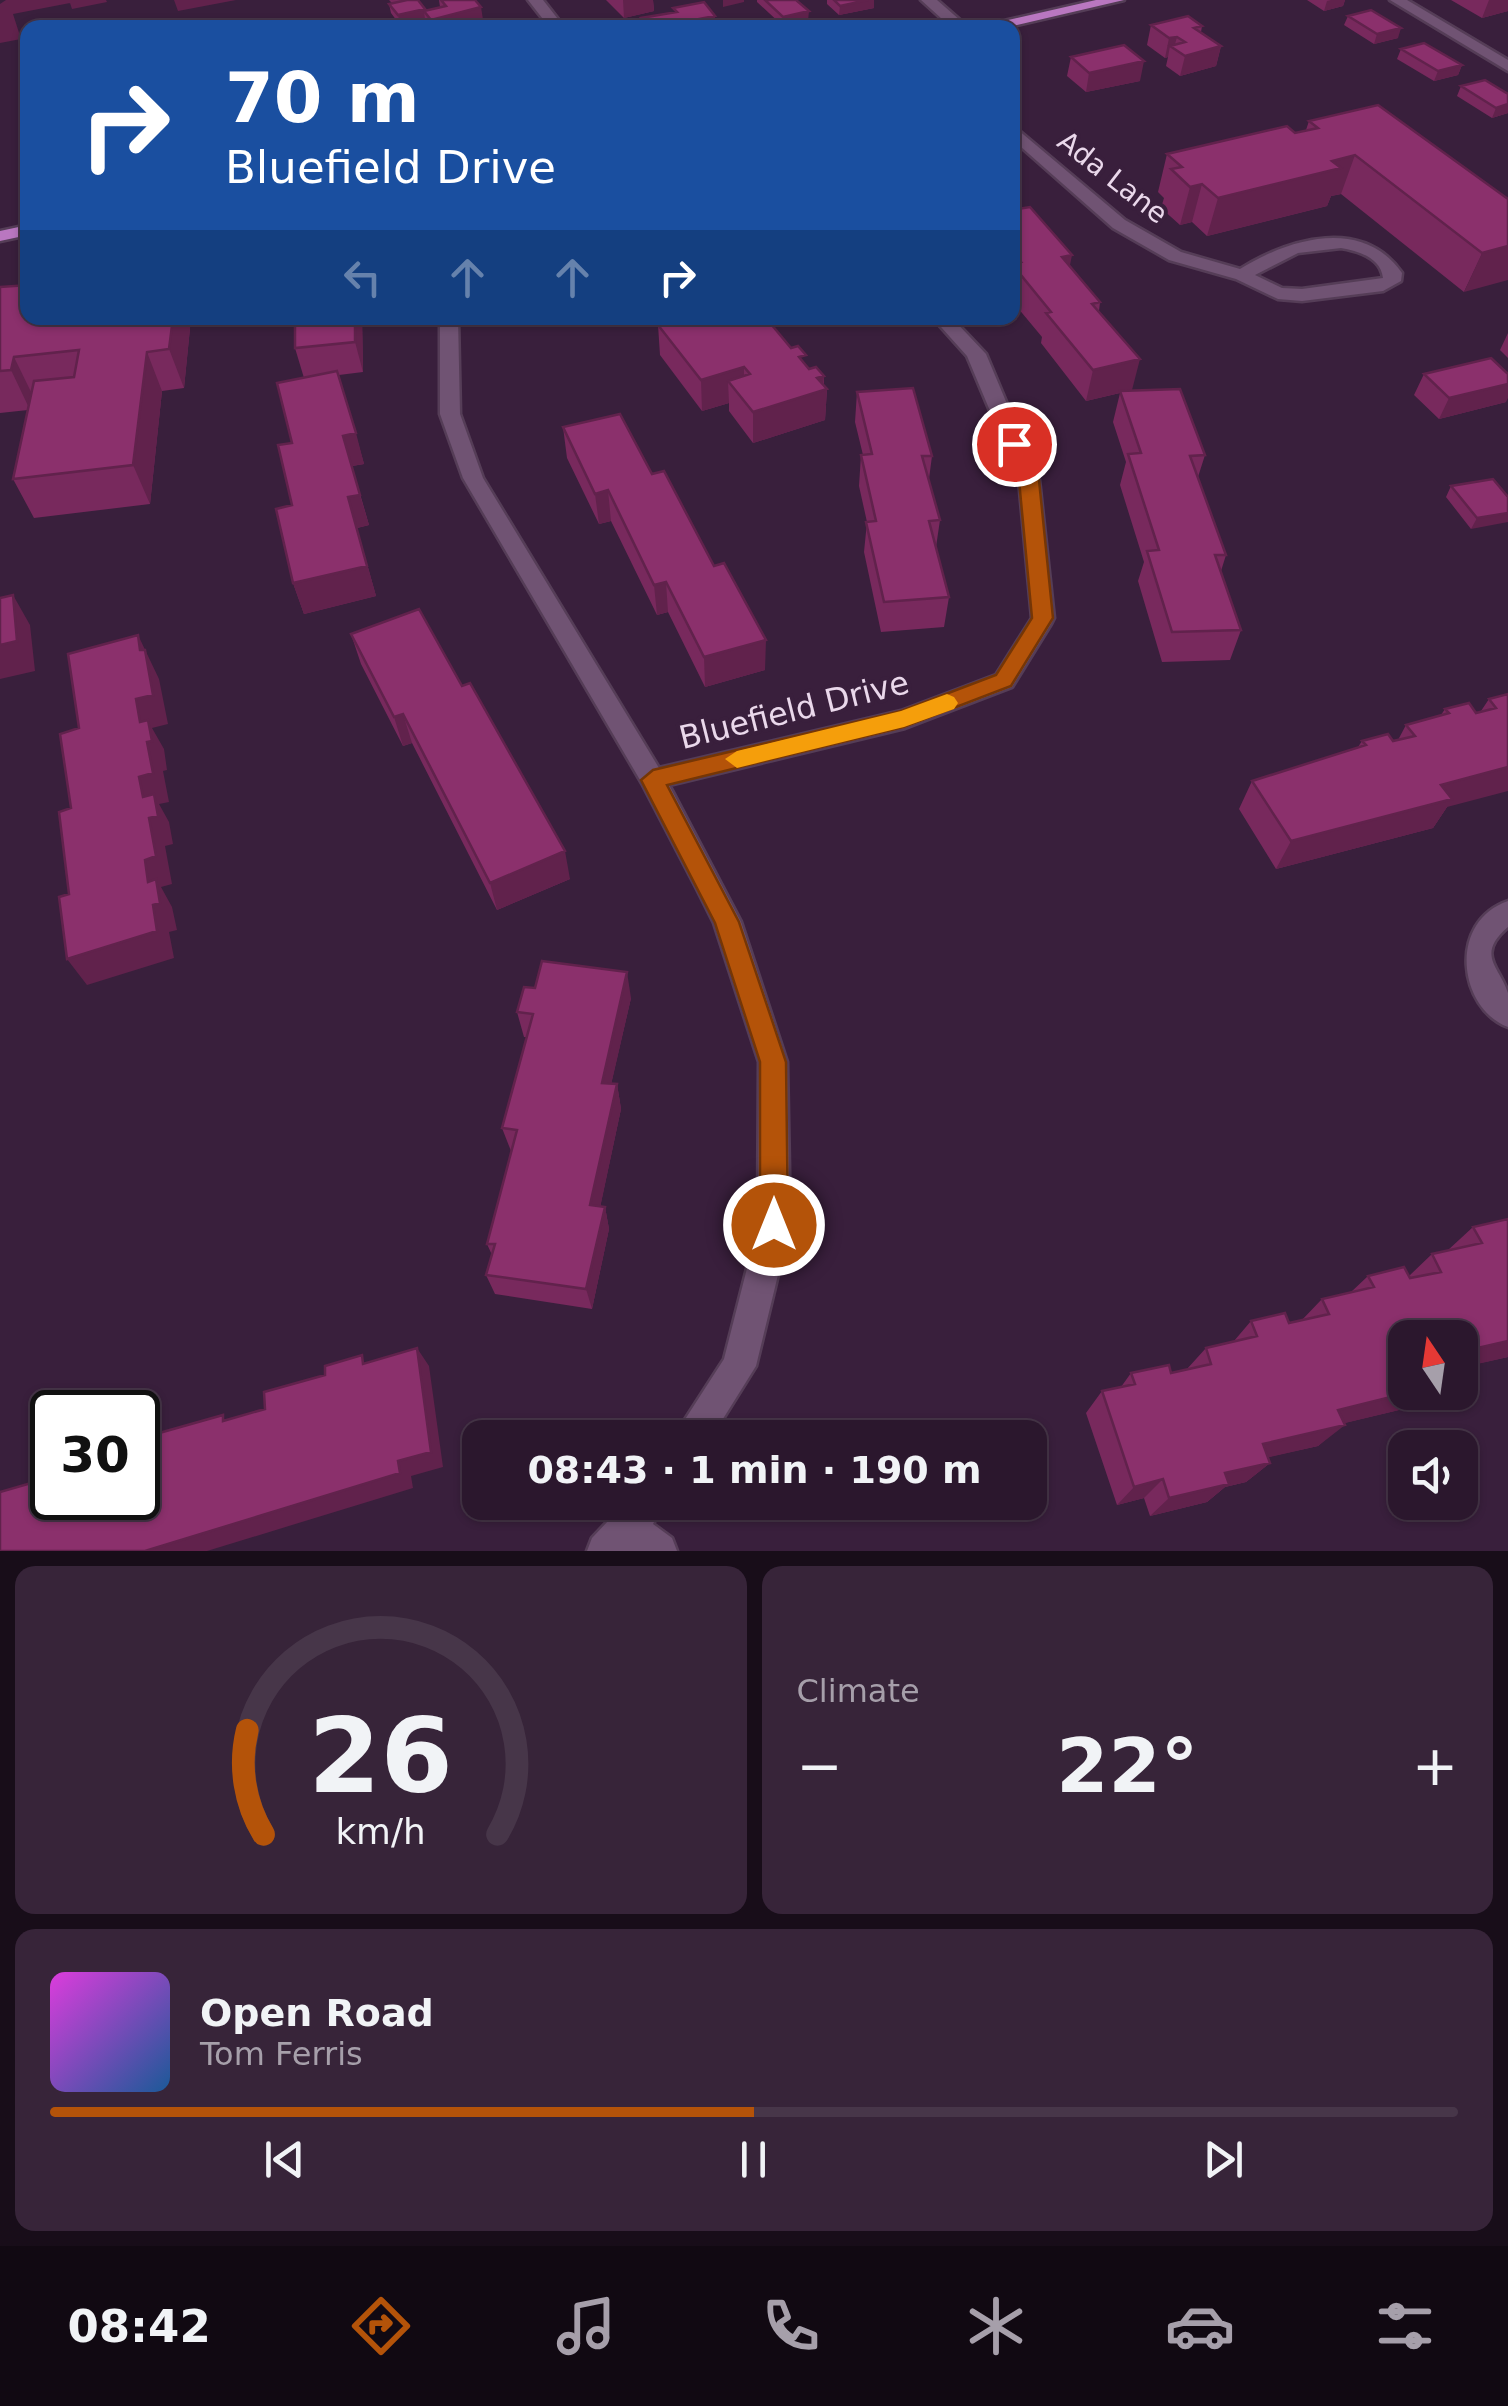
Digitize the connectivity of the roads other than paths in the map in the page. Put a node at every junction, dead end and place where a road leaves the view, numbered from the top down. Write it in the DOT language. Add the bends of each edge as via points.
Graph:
graph roads {
  1 [pos="534,0"];
  2 [pos="928,0"];
  3 [pos="1117,0"];
  4 [pos="1396,0"];
  5 [pos="551,20"];
  6 [pos="952,20"];
  7 [pos="1019,20"];
  8 [pos="1508,66"];
  9 [pos="1020,138"];
  10 [pos="1242,274"];
  11 [pos="449,325"];
  12 [pos="949,325"];
  13 [pos="653,780"];
  14 [pos="1508,912"];
  15 [pos="1508,1014"];
  16 [pos="702,1420"];
  17 [pos="627,1527"];
  18 [pos="659,1551"];
  1 -- 5 [label="street"];
  2 -- 6 [label="street"];
  3 -- 7 [label="main road"];
  4 -- 8 [label="street"];
  9 -- 10 [label="street, Ada Lane" via="1120,224 1175,256"];
  10 -- 10 [label="street, Ada Lane" via="1278,292 1302,295 1384,286 1394,273 1378,255 1332,243 1278,254"];
  11 -- 13 [label="street, Bluefield Drive" via="450,414 473,478"];
  12 -- 13 [label="street, Bluefield Drive" via="976,354 1029,480 1043,618 1004,681 904,719"];
  13 -- 16 [label="street" via="727,922 773,1062 774,1225 739,1366"];
  14 -- 15 [label="street" via="1490,922 1478,964"];
  17 -- 18 [label="street"];
}
